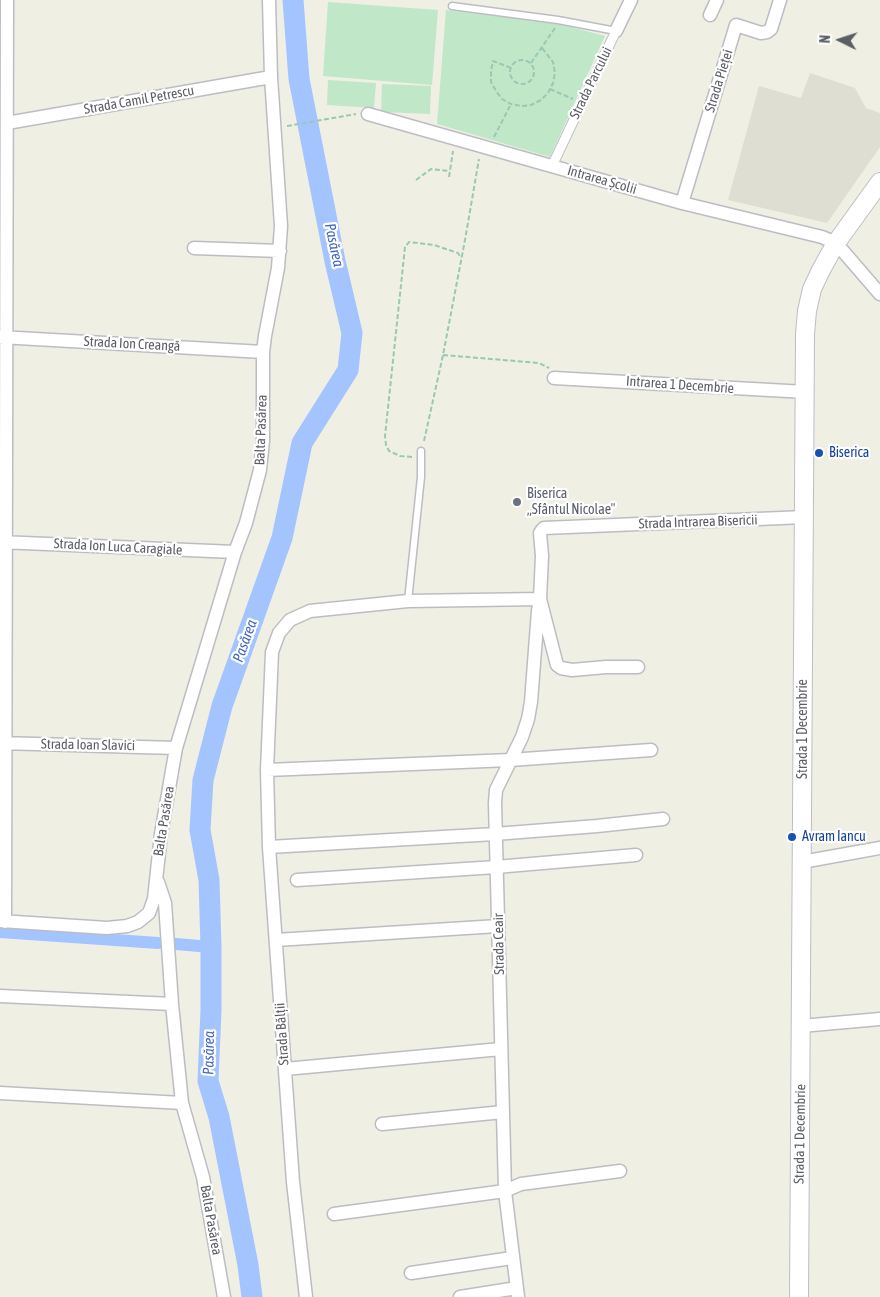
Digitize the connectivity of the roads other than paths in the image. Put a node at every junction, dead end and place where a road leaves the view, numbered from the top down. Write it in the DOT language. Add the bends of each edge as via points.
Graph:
graph roads {
  1 [pos="7,0"];
  2 [pos="269,0"];
  3 [pos="631,0"];
  4 [pos="717,0"];
  5 [pos="780,0"];
  6 [pos="452,6"];
  7 [pos="710,15"];
  8 [pos="616,31"];
  9 [pos="271,77"];
  10 [pos="368,114"];
  11 [pos="4,128"];
  12 [pos="552,166"];
  13 [pos="880,182"];
  14 [pos="682,203"];
  15 [pos="836,243"];
  16 [pos="194,248"];
  17 [pos="280,251"];
  18 [pos="880,294"];
  19 [pos="3,337"];
  20 [pos="263,352"];
  21 [pos="554,378"];
  22 [pos="806,392"];
  23 [pos="421,451"];
  24 [pos="804,517"];
  25 [pos="3,542"];
  26 [pos="235,552"];
  27 [pos="540,599"];
  28 [pos="408,600"];
  29 [pos="3,641"];
  30 [pos="638,667"];
  31 [pos="3,743"];
  32 [pos="176,748"];
  33 [pos="651,750"];
  34 [pos="510,760"];
  35 [pos="267,770"];
  36 [pos="664,819"];
  37 [pos="495,834"];
  38 [pos="269,847"];
  39 [pos="880,848"];
  40 [pos="636,855"];
  41 [pos="802,862"];
  42 [pos="496,867"];
  43 [pos="156,878"];
  44 [pos="297,880"];
  45 [pos="2,922"];
  46 [pos="498,926"];
  47 [pos="276,940"];
  48 [pos="0,996"];
  49 [pos="172,1004"];
  50 [pos="880,1019"];
  51 [pos="801,1026"];
  52 [pos="501,1049"];
  53 [pos="285,1069"];
  54 [pos="0,1093"];
  55 [pos="182,1103"];
  56 [pos="503,1112"];
  57 [pos="382,1124"];
  58 [pos="620,1170"];
  59 [pos="505,1191"];
  60 [pos="334,1214"];
  61 [pos="512,1258"];
  62 [pos="411,1273"];
  63 [pos="517,1293"];
  64 [pos="224,1297"];
  65 [pos="306,1297"];
  66 [pos="460,1297"];
  67 [pos="799,1297"];
  1 -- 11 [label="street"];
  2 -- 9 [label="street, Balta Pasărea"];
  3 -- 8 [label="street, Strada Parcului"];
  4 -- 7 [label="street"];
  5 -- 14 [label="street, Strada Pieței" via="768,32 736,25"];
  6 -- 8 [label="lane"];
  8 -- 12 [label="street, Strada Parcului"];
  9 -- 11 [label="street, Strada Camil Petrescu"];
  9 -- 17 [label="street, Balta Pasărea" via="280,202"];
  10 -- 12 [label="street, Intrarea Școlii"];
  11 -- 19 [label="street"];
  12 -- 14 [label="street, Intrarea Școlii"];
  13 -- 15 [label="main road, Strada 1 Decembrie"];
  14 -- 15 [label="street, Intrarea Școlii" via="811,233"];
  15 -- 18 [label="street"];
  15 -- 22 [label="main road, Strada 1 Decembrie" via="812,289 806,334"];
  16 -- 17 [label="street"];
  17 -- 20 [label="street, Balta Pasărea"];
  19 -- 20 [label="street, Strada Ion Creangă"];
  19 -- 25 [label="street"];
  20 -- 26 [label="street, Balta Pasărea" via="260,470"];
  21 -- 22 [label="street, Intrarea 1 Decembrie"];
  22 -- 24 [label="main road, Strada 1 Decembrie"];
  23 -- 28 [label="lane"];
  24 -- 27 [label="street, Strada Intrarea Bisericii" via="544,528 540,533"];
  24 -- 41 [label="main road, Strada 1 Decembrie"];
  25 -- 26 [label="street, Strada Ion Luca Caragiale"];
  25 -- 29 [label="street"];
  26 -- 32 [label="street, Balta Pasărea"];
  27 -- 28 [label="street, Strada Bălții"];
  27 -- 30 [label="street, Strada Intrarea Bisericii" via="557,665 561,668"];
  27 -- 34 [label="street, Strada Ceair" via="528,719"];
  28 -- 35 [label="street, Strada Bălții" via="310,611 290,620 272,652"];
  29 -- 31 [label="street"];
  31 -- 32 [label="street, Strada Ioan Slavici"];
  31 -- 45 [label="street"];
  32 -- 43 [label="street, Balta Pasărea"];
  33 -- 34 [label="street"];
  34 -- 35 [label="street"];
  34 -- 37 [label="street, Strada Ceair" via="496,790"];
  35 -- 38 [label="street, Strada Bălții"];
  36 -- 37 [label="street"];
  37 -- 38 [label="street"];
  37 -- 42 [label="street, Strada Ceair"];
  38 -- 47 [label="street, Strada Bălții"];
  39 -- 41 [label="street"];
  40 -- 42 [label="street"];
  41 -- 51 [label="main road, Strada 1 Decembrie"];
  42 -- 44 [label="street"];
  42 -- 46 [label="street, Strada Ceair"];
  43 -- 45 [label="street, Balta Pasărea" via="149,913 127,926 107,928"];
  43 -- 49 [label="street, Balta Pasărea" via="165,903"];
  46 -- 47 [label="street"];
  46 -- 52 [label="street, Strada Ceair"];
  47 -- 53 [label="street, Strada Bălții"];
  48 -- 49 [label="street"];
  49 -- 55 [label="street, Balta Pasărea"];
  50 -- 51 [label="street"];
  51 -- 67 [label="main road, Strada 1 Decembrie"];
  52 -- 53 [label="street"];
  52 -- 56 [label="street, Strada Ceair"];
  53 -- 65 [label="street, Strada Bălții"];
  54 -- 55 [label="street"];
  55 -- 64 [label="street, Balta Pasărea" via="203,1177"];
  56 -- 57 [label="street"];
  56 -- 59 [label="street, Strada Ceair"];
  58 -- 59 [label="street" via="521,1184"];
  59 -- 60 [label="street"];
  59 -- 61 [label="street, Strada Ceair"];
  61 -- 62 [label="street"];
  61 -- 63 [label="street, Strada Ceair"];
  63 -- 66 [label="street"];
}
